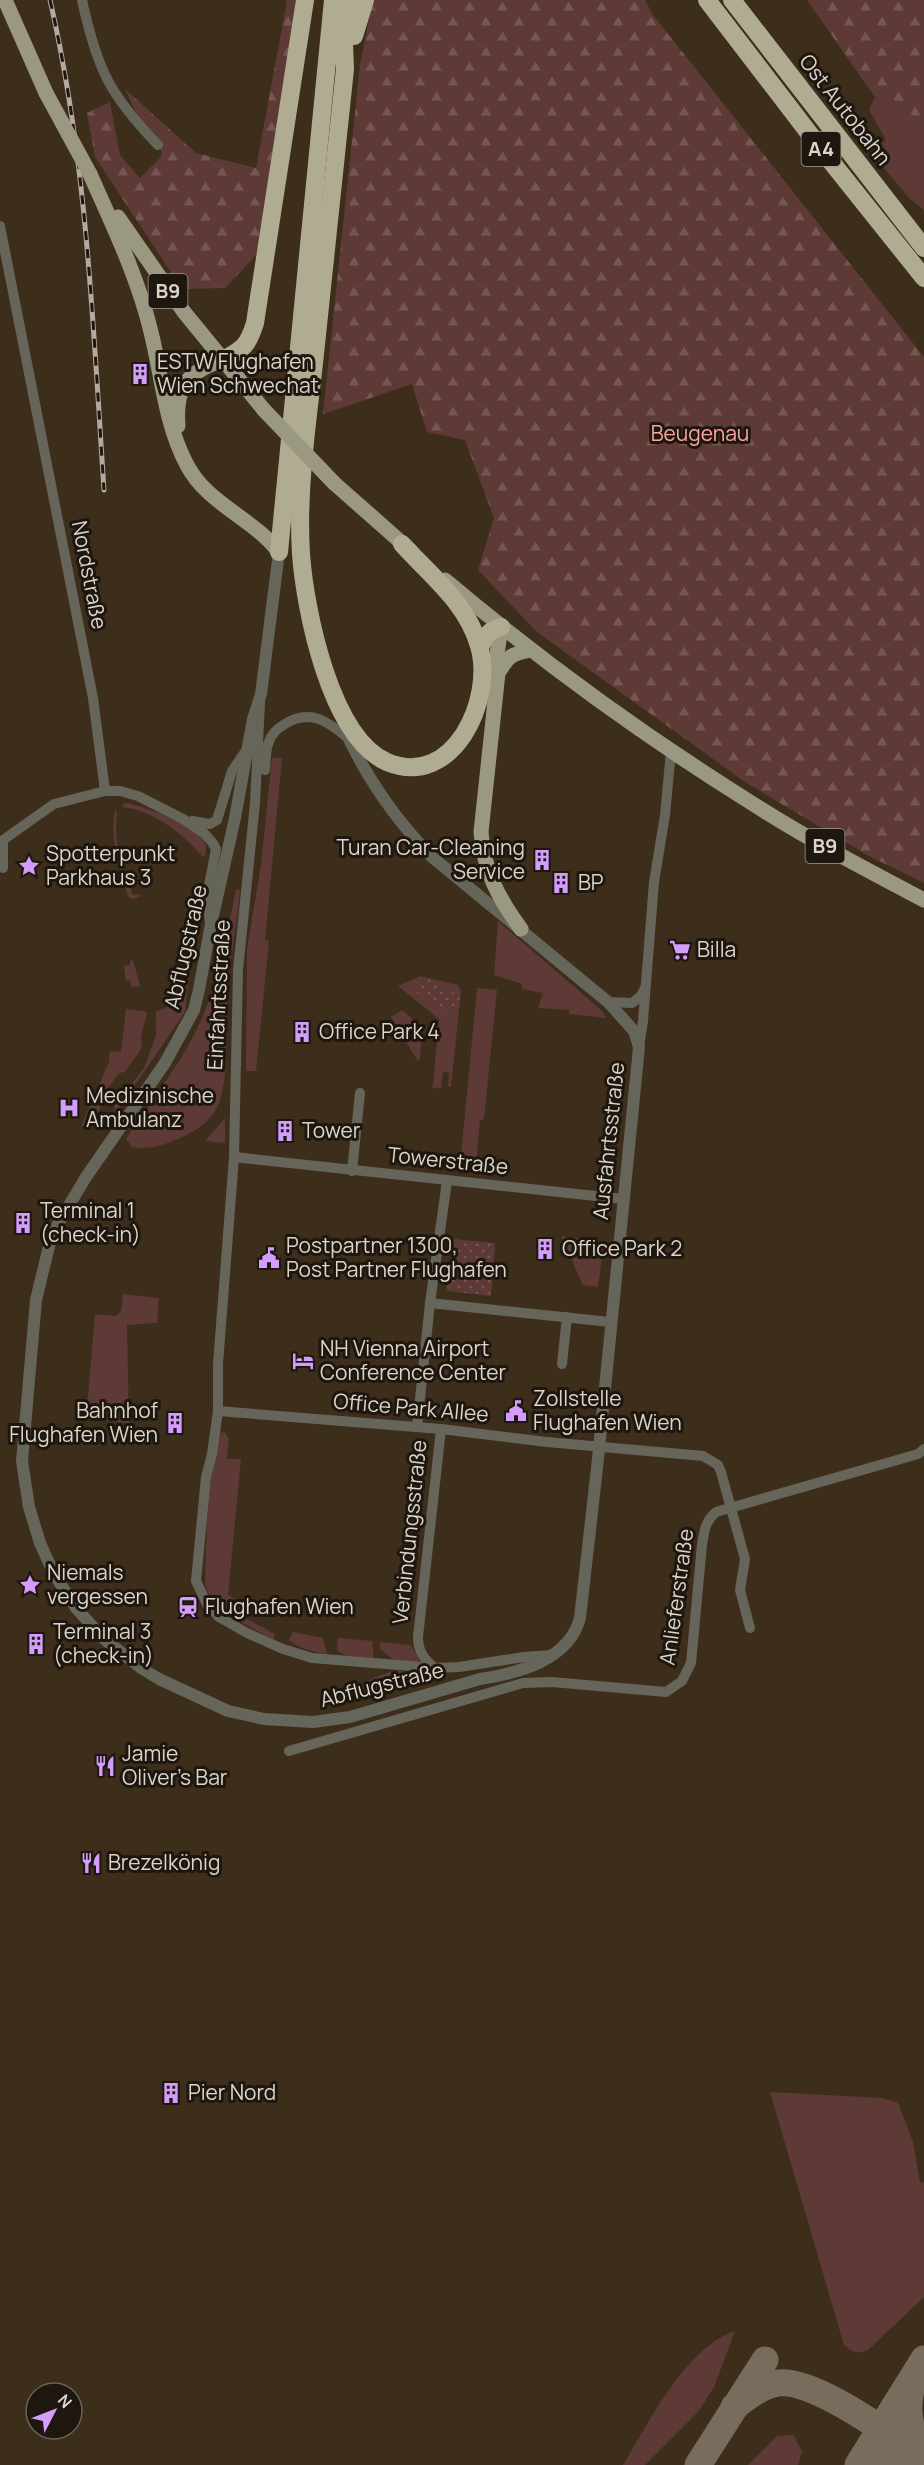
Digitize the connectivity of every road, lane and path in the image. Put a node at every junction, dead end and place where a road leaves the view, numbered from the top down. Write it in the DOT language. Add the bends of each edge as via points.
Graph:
graph roads {
  1 [pos="5,0"];
  2 [pos="82,0"];
  3 [pos="305,0"];
  4 [pos="333,0"];
  5 [pos="349,0"];
  6 [pos="364,0"];
  7 [pos="699,0"];
  8 [pos="707,0"];
  9 [pos="732,0"];
  10 [pos="720,19"];
  11 [pos="345,69"];
  12 [pos="158,145"];
  13 [pos="90,174"];
  14 [pos="0,226"];
  15 [pos="924,248"];
  16 [pos="924,278"];
  17 [pos="223,360"];
  18 [pos="179,447"];
  19 [pos="402,544"];
  20 [pos="279,552"];
  21 [pos="501,627"];
  22 [pos="480,648"];
  23 [pos="531,650"];
  24 [pos="498,673"];
  25 [pos="330,688"];
  26 [pos="261,694"];
  27 [pos="349,739"];
  28 [pos="247,749"];
  29 [pos="671,751"];
  30 [pos="105,791"];
  31 [pos="255,802"];
  32 [pos="183,819"];
  33 [pos="3,868"];
  34 [pos="924,900"];
  35 [pos="210,929"];
  36 [pos="521,929"];
  37 [pos="645,988"];
  38 [pos="608,1002"];
  39 [pos="639,1047"];
  40 [pos="360,1094"];
  41 [pos="234,1157"];
  42 [pos="352,1171"];
  43 [pos="447,1181"];
  44 [pos="623,1199"];
  45 [pos="430,1303"];
  46 [pos="567,1317"];
  47 [pos="610,1322"];
  48 [pos="562,1364"];
  49 [pos="218,1411"];
  50 [pos="417,1427"];
  51 [pos="441,1429"];
  52 [pos="599,1447"];
  53 [pos="924,1449"];
  54 [pos="731,1508"];
  55 [pos="750,1628"];
  56 [pos="552,1655"];
  57 [pos="435,1668"];
  58 [pos="289,1751"];
  1 -- 13 [label="main road, B9, bridge" via="46,93"];
  2 -- 12 [label="street" via="90,39 113,94"];
  3 -- 17 [label="highway" via="255,323 249,342"];
  4 -- 20 [label="highway"];
  5 -- 11 [label="highway"];
  6 -- 11 [label="highway"];
  7 -- 10 [label="highway"];
  8 -- 10 [label="highway, Ost Autobahn / A4"];
  9 -- 15 [label="highway, Ost Autobahn / A4"];
  10 -- 16 [label="highway, Ost Autobahn / A4"];
  11 -- 25 [label="highway" via="300,519 310,620"];
  13 -- 17 [label="main road, B9" via="159,279"];
  13 -- 18 [label="main road" via="135,279"];
  14 -- 30 [label="street, Nordstraße" via="93,698"];
  17 -- 18 [label="main road" via="196,371 186,381 177,410"];
  17 -- 19 [label="main road, B9, bridge" via="264,410 334,483"];
  18 -- 20 [label="main road" via="187,465 210,494 261,532"];
  19 -- 21 [label="main road, B9"];
  19 -- 22 [label="highway" via="459,604"];
  20 -- 26 [label="street, Einfahrtsstraße"];
  21 -- 22 [label="highway" via="484,637"];
  21 -- 23 [label="main road, B9"];
  21 -- 24 [label="main road"];
  22 -- 25 [label="highway" via="482,681 471,725 449,752 420,765 388,762 371,752"];
  23 -- 24 [label="main road" via="514,653"];
  23 -- 29 [label="main road, B9"];
  24 -- 36 [label="main road" via="483,855 490,880"];
  25 -- 27 [label="street, Ausfahrtsstraße"];
  26 -- 28 [label="street, Abflugstraße"];
  26 -- 31 [label="street, Einfahrtsstraße"];
  27 -- 31 [label="street" via="330,723 312,716 286,723 268,742 261,791"];
  27 -- 36 [label="street, Ausfahrtsstraße" via="409,833 432,857"];
  28 -- 32 [label="street" via="232,771 217,820 201,824"];
  28 -- 35 [label="street, Abflugstraße"];
  29 -- 34 [label="main road, B9" via="761,809"];
  29 -- 37 [label="street"];
  30 -- 32 [label="street" via="138,796"];
  30 -- 33 [label="street" via="54,804 29,820 3,840"];
  31 -- 41 [label="street, Einfahrtsstraße" via="238,970"];
  32 -- 35 [label="street" via="204,833 216,849 207,896"];
  35 -- 56 [label="street, Abflugstraße, bridge" via="194,1010 165,1063 86,1177 52,1234 43,1267 36,1300 22,1461 28,1507 42,1548 67,1596 90,1625 159,1679 228,1711 279,1721 350,1717 512,1672"];
  36 -- 38 [label="street, Ausfahrtsstraße"];
  37 -- 38 [label="street" via="632,1003"];
  37 -- 39 [label="street"];
  38 -- 39 [label="street, Ausfahrtsstraße" via="634,1031"];
  39 -- 44 [label="street, Ausfahrtsstraße"];
  40 -- 42 [label="street"];
  41 -- 42 [label="street, Towerstraße"];
  41 -- 49 [label="street, Einfahrtsstraße"];
  42 -- 43 [label="street, Towerstraße"];
  43 -- 44 [label="street, Towerstraße"];
  43 -- 45 [label="street, Verbindungsstraße"];
  44 -- 47 [label="street, Ausfahrtsstraße"];
  45 -- 46 [label="street"];
  45 -- 50 [label="street, Verbindungsstraße"];
  46 -- 47 [label="street"];
  46 -- 48 [label="street"];
  47 -- 52 [label="street, Ausfahrtsstraße"];
  49 -- 50 [label="street, Office Park Allee"];
  49 -- 57 [label="street, Einfahrtsstraße" via="206,1477 196,1581 207,1604 219,1617 247,1633 312,1658"];
  50 -- 51 [label="street, Office Park Allee"];
  51 -- 52 [label="street, Office Park Allee"];
  51 -- 57 [label="street, Verbindungsstraße" via="418,1637 422,1656"];
  52 -- 54 [label="street, Office Park Allee" via="703,1456 717,1465"];
  52 -- 56 [label="street, Ausfahrtsstraße" via="580,1618 572,1639"];
  53 -- 54 [label="street, Anlieferstraße" via="918,1454"];
  54 -- 55 [label="street, Office Park Allee" via="745,1558 740,1590"];
  54 -- 58 [label="street, Anlieferstraße" via="716,1512 708,1520 702,1545 691,1664 688,1674 674,1688 666,1692 523,1683"];
  56 -- 57 [label="street, Einfahrtsstraße"];
}
